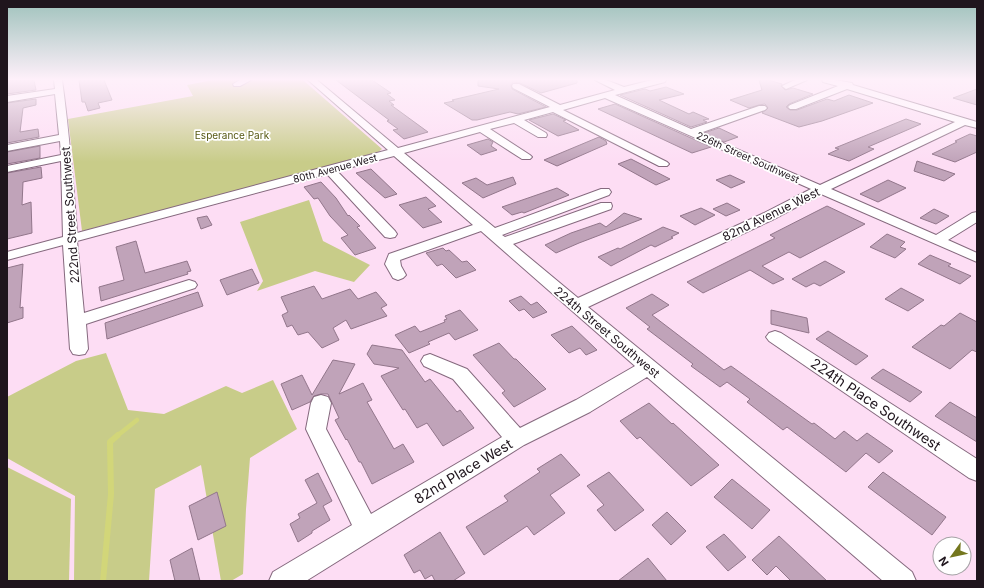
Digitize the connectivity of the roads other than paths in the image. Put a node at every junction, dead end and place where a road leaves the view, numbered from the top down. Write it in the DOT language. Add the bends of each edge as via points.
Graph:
graph roads {
  1 [pos="61,107"];
  2 [pos="344,107"];
  3 [pos="554,107"];
  4 [pos="562,107"];
  5 [pos="635,107"];
  6 [pos="919,107"];
  7 [pos="762,108"];
  8 [pos="557,109"];
  9 [pos="516,120"];
  10 [pos="971,123"];
  11 [pos="482,129"];
  12 [pos="692,132"];
  13 [pos="542,135"];
  14 [pos="64,137"];
  15 [pos="7,148"];
  16 [pos="395,152"];
  17 [pos="526,156"];
  18 [pos="66,157"];
  19 [pos="664,164"];
  20 [pos="7,169"];
  21 [pos="329,169"];
  22 [pos="822,189"];
  23 [pos="605,199"];
  24 [pos="977,216"];
  25 [pos="390,234"];
  26 [pos="493,234"];
  27 [pos="70,239"];
  28 [pos="938,240"];
  29 [pos="7,256"];
  30 [pos="977,258"];
  31 [pos="398,275"];
  32 [pos="189,285"];
  33 [pos="576,306"];
  34 [pos="77,321"];
  35 [pos="775,337"];
  36 [pos="79,349"];
  37 [pos="430,361"];
  38 [pos="648,367"];
  39 [pos="321,403"];
  40 [pos="517,439"];
  41 [pos="977,471"];
  42 [pos="366,529"];
  43 [pos="282,581"];
  44 [pos="903,581"];
  1 -- 14 [label="street, 222nd Street Southwest"];
  2 -- 16 [label="street, 224th Street Southwest"];
  3 -- 8 [label="street"];
  4 -- 8 [label="street, 80th Avenue West"];
  5 -- 12 [label="street, 226th Street Southwest"];
  6 -- 10 [label="street"];
  7 -- 12 [label="street"];
  8 -- 9 [label="street, 80th Avenue West"];
  8 -- 19 [label="street"];
  9 -- 11 [label="street, 80th Avenue West"];
  9 -- 13 [label="street"];
  10 -- 22 [label="street, 82nd Avenue West"];
  11 -- 16 [label="street, 80th Avenue West"];
  11 -- 17 [label="street"];
  12 -- 22 [label="street, 226th Street Southwest"];
  14 -- 15 [label="street"];
  14 -- 18 [label="street, 222nd Street Southwest"];
  16 -- 21 [label="street, 80th Avenue West"];
  16 -- 26 [label="street, 224th Street Southwest"];
  18 -- 20 [label="street"];
  18 -- 27 [label="street, 222nd Street Southwest"];
  21 -- 25 [label="street"];
  21 -- 27 [label="street, 80th Avenue West"];
  22 -- 28 [label="street, 226th Street Southwest"];
  22 -- 33 [label="street, 82nd Avenue West" via="768,217"];
  23 -- 26 [label="street"];
  24 -- 28 [label="street"];
  26 -- 31 [label="street" via="394,257 392,265"];
  26 -- 33 [label="street, 224th Street Southwest"];
  27 -- 29 [label="street, 80th Avenue West"];
  27 -- 34 [label="street, 222nd Street Southwest"];
  28 -- 30 [label="street, 226th Street Southwest"];
  32 -- 34 [label="street"];
  33 -- 38 [label="street, 224th Street Southwest"];
  34 -- 36 [label="street, 222nd Street Southwest"];
  35 -- 41 [label="street, 224th Place Southwest"];
  37 -- 40 [label="street" via="460,374"];
  38 -- 40 [label="street, 82nd Place West" via="583,406"];
  38 -- 44 [label="street, 224th Street Southwest"];
  39 -- 42 [label="street" via="316,429"];
  40 -- 42 [label="street, 82nd Place West"];
  42 -- 43 [label="street, 82nd Place West"];
}
